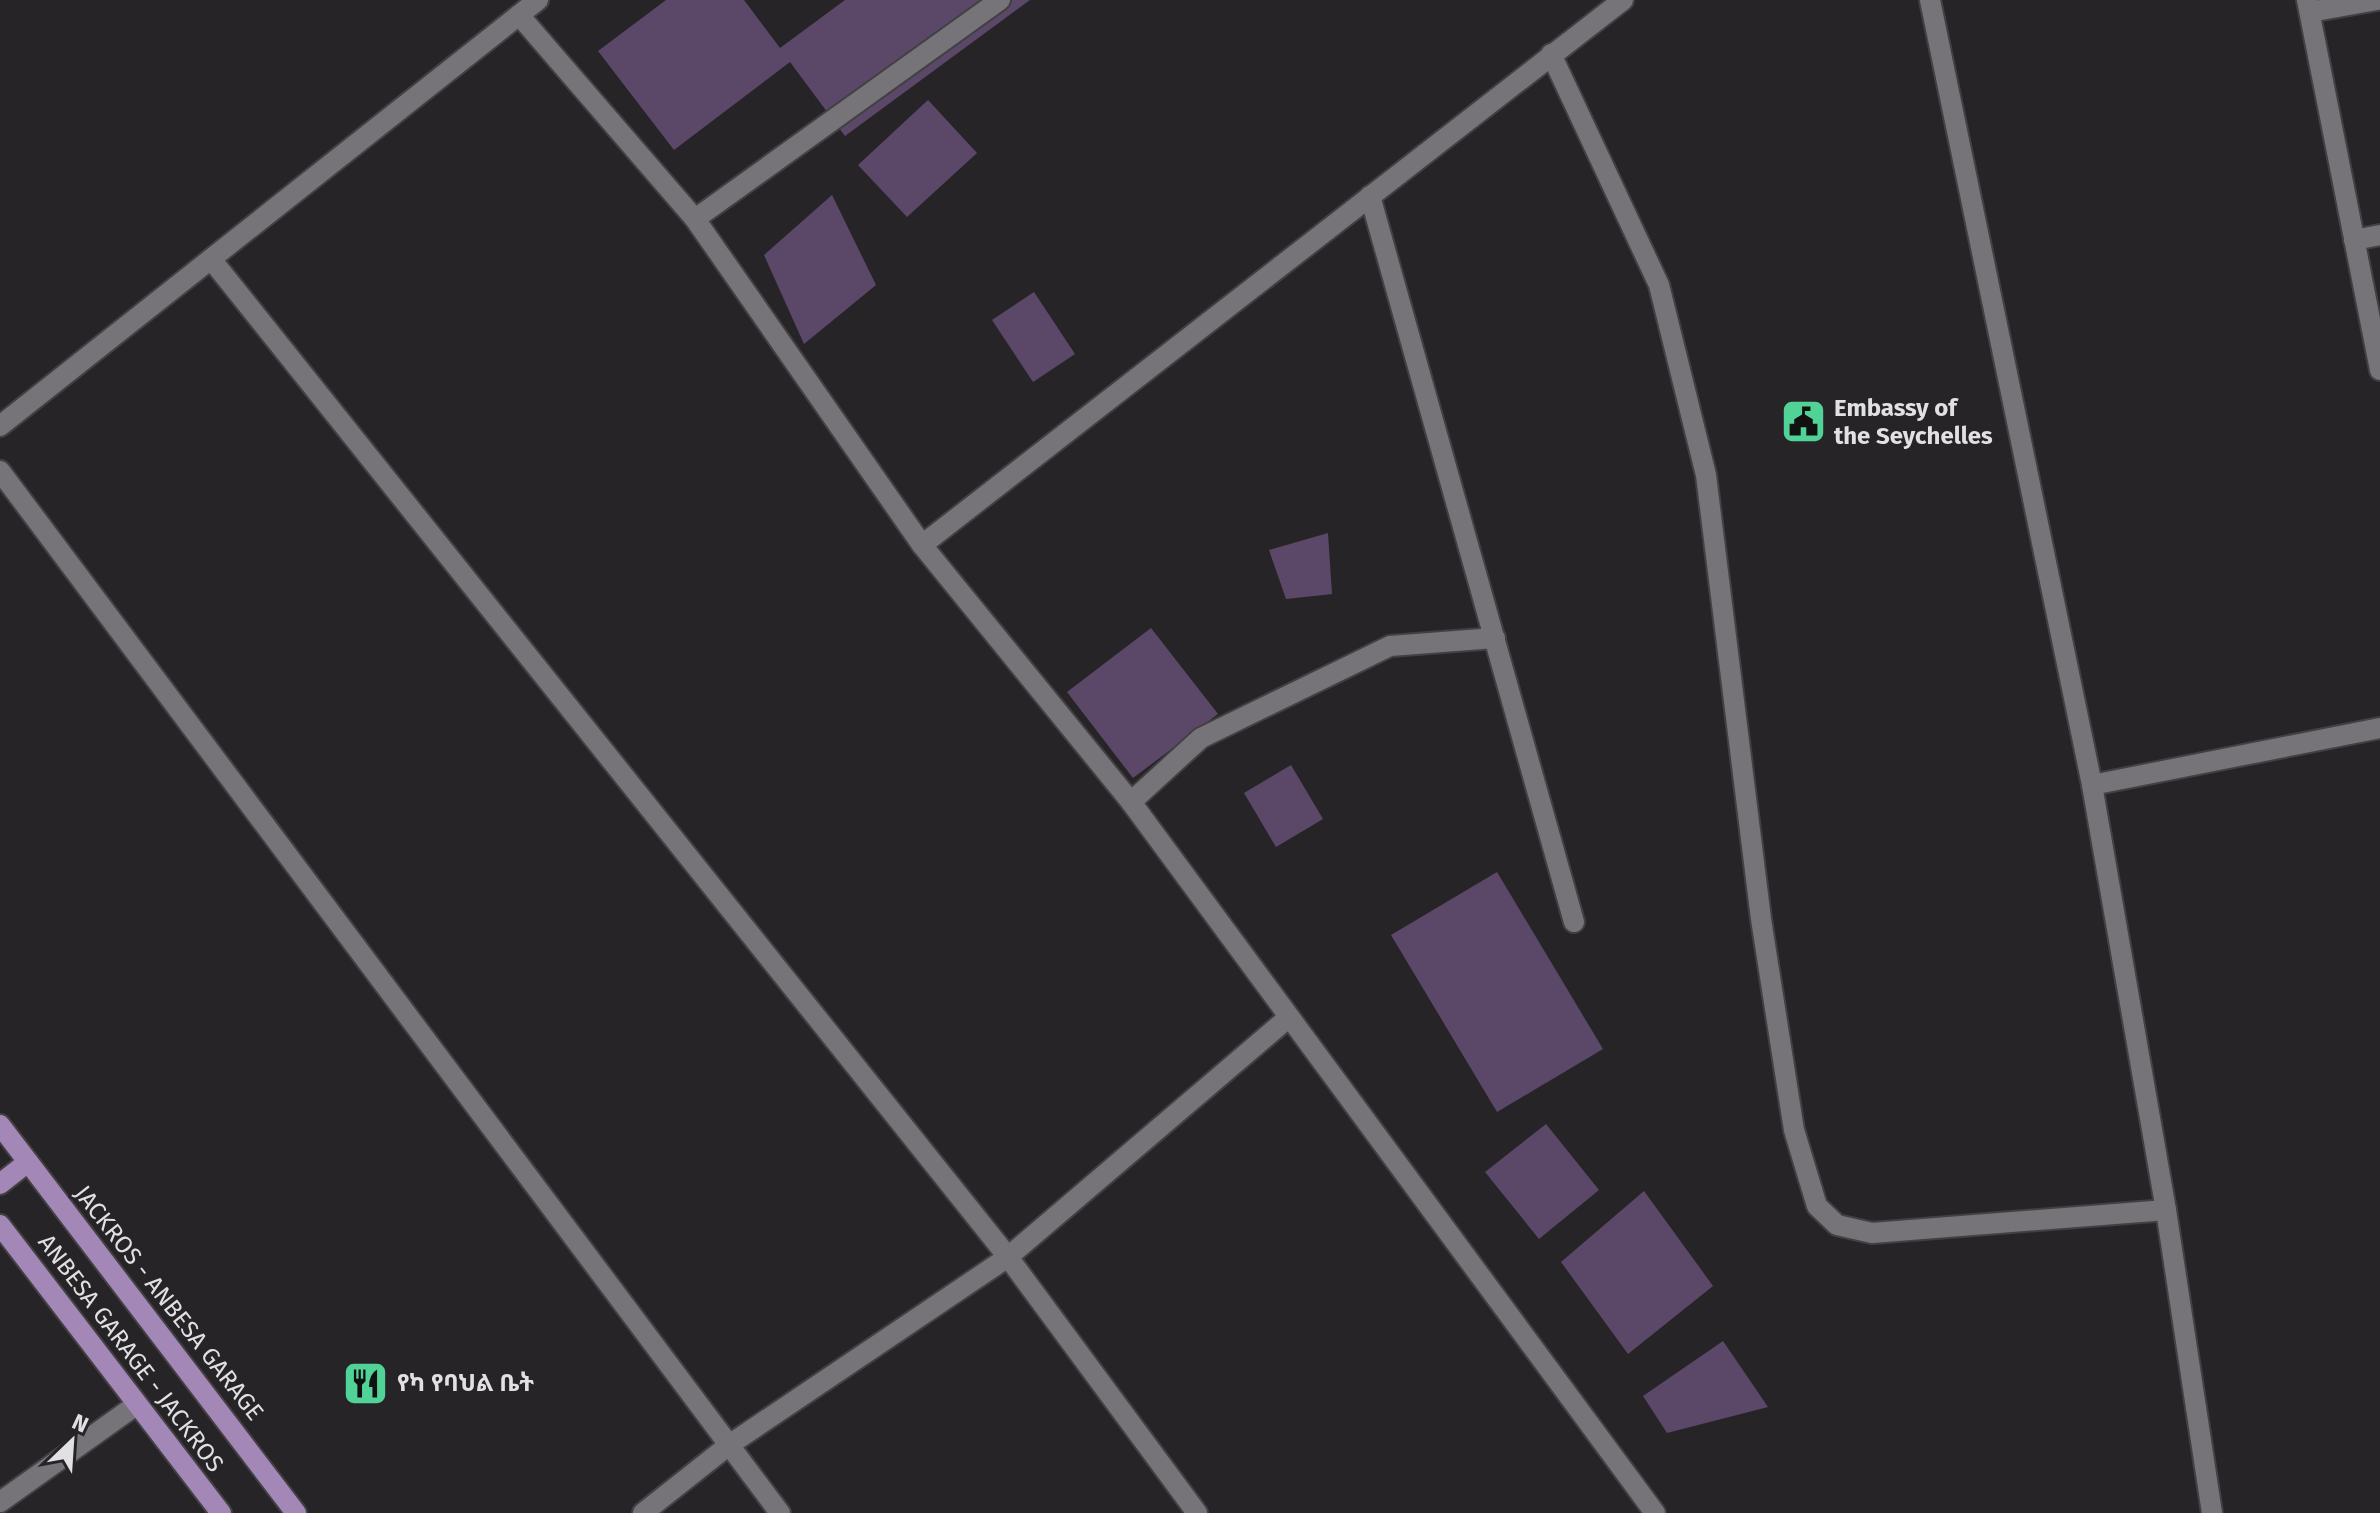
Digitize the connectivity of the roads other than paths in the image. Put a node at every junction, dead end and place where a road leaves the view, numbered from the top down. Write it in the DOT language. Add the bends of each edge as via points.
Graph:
graph roads {
  1 [pos="538,0"];
  2 [pos="1000,0"];
  3 [pos="1623,0"];
  4 [pos="1930,0"];
  5 [pos="2377,0"];
  6 [pos="2308,6"];
  7 [pos="519,15"];
  8 [pos="1551,54"];
  9 [pos="1370,196"];
  10 [pos="695,219"];
  11 [pos="2380,235"];
  12 [pos="2354,240"];
  13 [pos="211,259"];
  14 [pos="2380,370"];
  15 [pos="0,426"];
  16 [pos="0,471"];
  17 [pos="922,545"];
  18 [pos="1495,638"];
  19 [pos="2380,728"];
  20 [pos="2092,785"];
  21 [pos="1131,802"];
  22 [pos="1574,922"];
  23 [pos="1288,1018"];
  24 [pos="0,1125"];
  25 [pos="28,1162"];
  26 [pos="0,1184"];
  27 [pos="2166,1210"];
  28 [pos="0,1225"];
  29 [pos="1008,1257"];
  30 [pos="136,1405"];
  31 [pos="729,1445"];
  32 [pos="1,1500"];
  33 [pos="221,1513"];
  34 [pos="296,1513"];
  35 [pos="643,1513"];
  36 [pos="780,1513"];
  37 [pos="1197,1513"];
  38 [pos="1655,1513"];
  39 [pos="2212,1513"];
  1 -- 7 [label="street"];
  2 -- 10 [label="street"];
  3 -- 8 [label="street"];
  4 -- 20 [label="street"];
  5 -- 6 [label="street"];
  6 -- 12 [label="street"];
  7 -- 10 [label="street"];
  7 -- 13 [label="street"];
  8 -- 9 [label="street"];
  8 -- 27 [label="street" via="1659,285 1706,475 1764,934 1794,1130 1817,1206 1837,1225 1872,1233"];
  9 -- 17 [label="street"];
  9 -- 18 [label="street"];
  10 -- 17 [label="street"];
  11 -- 12 [label="street"];
  12 -- 14 [label="street"];
  13 -- 15 [label="street"];
  13 -- 29 [label="street"];
  16 -- 31 [label="street"];
  17 -- 21 [label="street"];
  18 -- 21 [label="street" via="1390,646 1201,738"];
  18 -- 22 [label="street"];
  19 -- 20 [label="street"];
  20 -- 27 [label="street"];
  21 -- 23 [label="street"];
  23 -- 29 [label="street"];
  23 -- 38 [label="street"];
  24 -- 25 [label="main road, JACKROS - ANBESA GARAGE"];
  25 -- 26 [label="main road"];
  25 -- 34 [label="main road, JACKROS - ANBESA GARAGE"];
  27 -- 39 [label="street"];
  28 -- 30 [label="main road, ANBESA GARAGE - JACKROS"];
  29 -- 31 [label="street"];
  29 -- 37 [label="street"];
  30 -- 32 [label="street"];
  30 -- 33 [label="main road, ANBESA GARAGE - JACKROS"];
  31 -- 35 [label="street"];
  31 -- 36 [label="street"];
}
